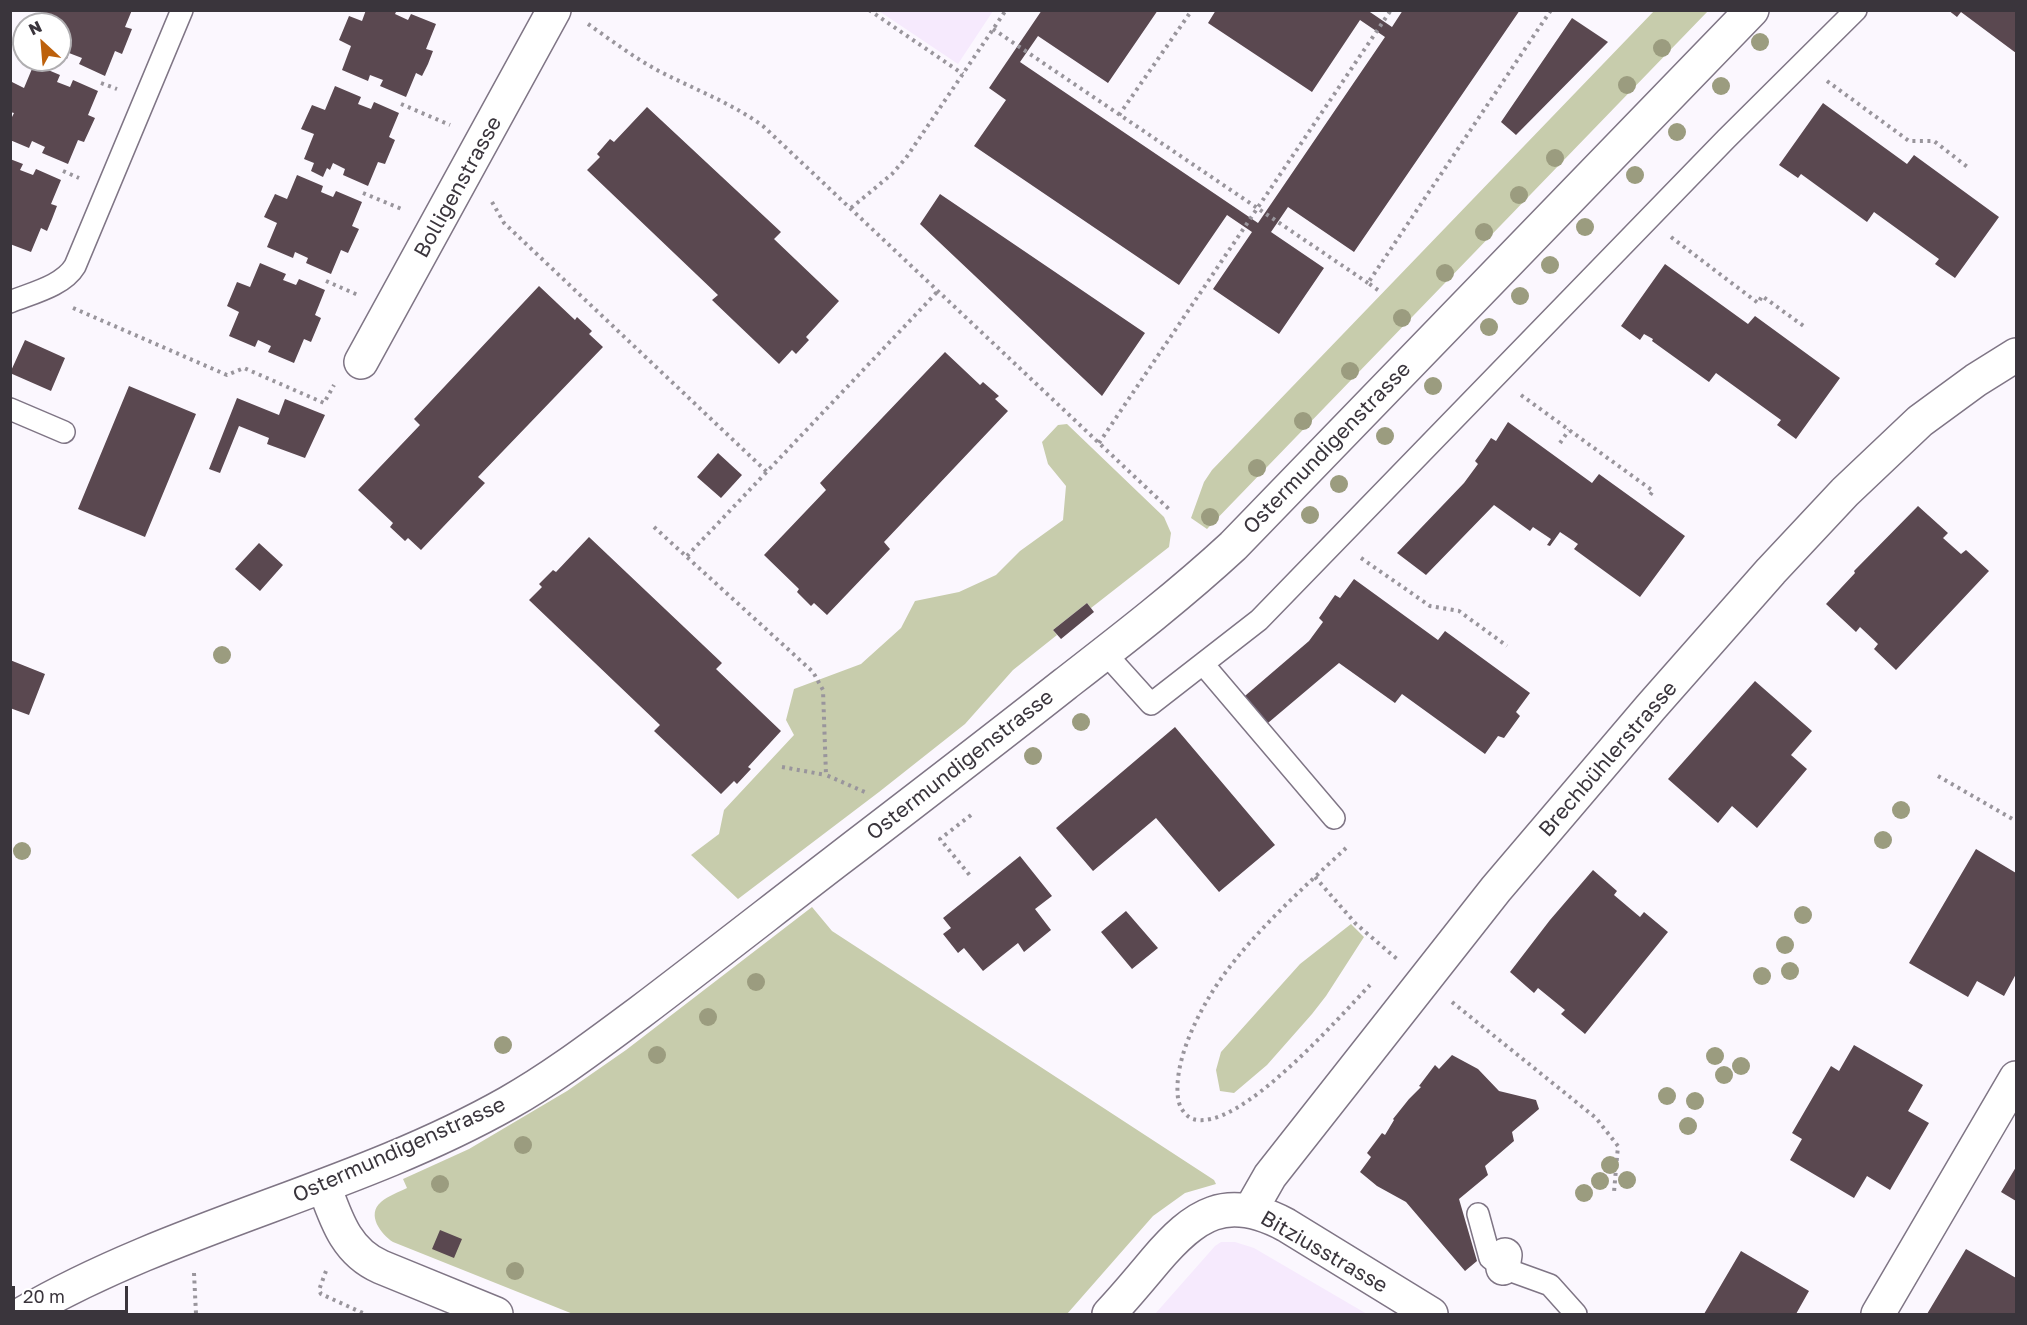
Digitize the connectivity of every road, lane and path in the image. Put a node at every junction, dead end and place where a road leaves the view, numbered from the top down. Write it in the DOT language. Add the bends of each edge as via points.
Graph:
graph roads {
  1 [pos="182,10"];
  2 [pos="554,10"];
  3 [pos="869,10"];
  4 [pos="1006,10"];
  5 [pos="1192,10"];
  6 [pos="1391,10"];
  7 [pos="1551,10"];
  8 [pos="1752,10"];
  9 [pos="1856,10"];
  10 [pos="587,23"];
  11 [pos="993,29"];
  12 [pos="963,74"];
  13 [pos="1849,97"];
  14 [pos="400,104"];
  15 [pos="1119,115"];
  16 [pos="477,152"];
  17 [pos="1970,169"];
  18 [pos="851,208"];
  19 [pos="1257,209"];
  20 [pos="1648,220"];
  21 [pos="54,283"];
  22 [pos="1368,283"];
  23 [pos="1378,290"];
  24 [pos="938,291"];
  25 [pos="10,302"];
  26 [pos="1805,327"];
  27 [pos="2016,355"];
  28 [pos="364,357"];
  29 [pos="1496,376"];
  30 [pos="10,410"];
  31 [pos="1569,430"];
  32 [pos="64,432"];
  33 [pos="1099,443"];
  34 [pos="1560,443"];
  35 [pos="767,472"];
  36 [pos="1648,498"];
  37 [pos="1171,511"];
  38 [pos="654,527"];
  39 [pos="1336,541"];
  40 [pos="687,556"];
  41 [pos="1507,646"];
  42 [pos="1105,653"];
  43 [pos="1203,664"];
  44 [pos="782,767"];
  45 [pos="826,775"];
  46 [pos="1938,776"];
  47 [pos="870,794"];
  48 [pos="971,815"];
  49 [pos="1334,818"];
  50 [pos="2016,821"];
  51 [pos="1315,877"];
  52 [pos="972,878"];
  53 [pos="1389,966"];
  54 [pos="1375,981"];
  55 [pos="1459,1008"];
  56 [pos="2016,1078"];
  57 [pos="324,1186"];
  58 [pos="1614,1192"];
  59 [pos="1250,1211"];
  60 [pos="1478,1214"];
  61 [pos="325,1275"];
  62 [pos="194,1278"];
  63 [pos="22,1314"];
  64 [pos="196,1314"];
  65 [pos="365,1314"];
  66 [pos="496,1314"];
  67 [pos="1109,1314"];
  68 [pos="1431,1314"];
  69 [pos="1576,1314"];
  70 [pos="1878,1314"];
  1 -- 21 [label="lane" via="75,266 66,278"];
  2 -- 16 [label="street, Bolligenstrasse"];
  3 -- 12 [label="path"];
  4 -- 11 [label="path"];
  5 -- 15 [label="path"];
  6 -- 19 [label="path"];
  7 -- 22 [label="path"];
  8 -- 42 [label="street, Ostermundigenstrasse" via="1233,546"];
  9 -- 20 [label="lane"];
  10 -- 18 [label="path" via="640,60 744,112"];
  11 -- 12 [label="path"];
  11 -- 15 [label="path"];
  12 -- 18 [label="path" via="900,165"];
  13 -- 17 [label="path" via="1909,141 1934,141"];
  14 -- 16 [label="path"];
  15 -- 19 [label="path"];
  16 -- 28 [label="street, Bolligenstrasse"];
  16 -- 35 [label="path" via="504,222"];
  18 -- 24 [label="path"];
  19 -- 22 [label="path"];
  19 -- 33 [label="path"];
  20 -- 26 [label="path" via="1758,303 1762,296"];
  20 -- 29 [label="lane"];
  21 -- 25 [label="lane"];
  21 -- 28 [label="path" via="62,303 227,375 244,368 324,403 350,356"];
  22 -- 23 [label="path"];
  24 -- 33 [label="path"];
  24 -- 35 [label="path"];
  27 -- 59 [label="street, Brechbühlerstrasse" via="1920,421 1845,492 1771,571 1496,889 1270,1176"];
  29 -- 31 [label="path"];
  29 -- 39 [label="lane"];
  30 -- 32 [label="lane"];
  31 -- 34 [label="path"];
  31 -- 36 [label="path" via="1653,491"];
  33 -- 37 [label="path"];
  35 -- 40 [label="path"];
  38 -- 40 [label="path"];
  39 -- 41 [label="path" via="1430,606 1459,611"];
  39 -- 43 [label="lane" via="1259,620"];
  40 -- 45 [label="path" via="813,672 823,690"];
  42 -- 43 [label="lane" via="1150,704"];
  42 -- 57 [label="street, Ostermundigenstrasse" via="677,985 554,1075 462,1128"];
  43 -- 49 [label="lane"];
  44 -- 45 [label="path"];
  45 -- 47 [label="path"];
  46 -- 50 [label="path"];
  48 -- 52 [label="path" via="940,839"];
  49 -- 51 [label="path" via="1353,841"];
  51 -- 53 [label="path" via="1356,924 1395,957"];
  51 -- 54 [label="path" via="1252,942 1208,998 1182,1059 1177,1095 1181,1108 1190,1118 1203,1120 1220,1117 1243,1105 1283,1072"];
  55 -- 58 [label="path" via="1596,1118 1618,1146"];
  56 -- 70 [label="street"];
  57 -- 63 [label="street, Ostermundigenstrasse" via="150,1253"];
  57 -- 66 [label="street" via="343,1234 366,1259"];
  59 -- 67 [label="street, Bitziusstrasse" via="1215,1212 1186,1228"];
  59 -- 68 [label="street, Bitziusstrasse" via="1286,1225"];
  60 -- 69 [label="lane" via="1490,1258 1550,1285"];
  61 -- 65 [label="path" via="321,1294"];
  62 -- 64 [label="path"];
}
